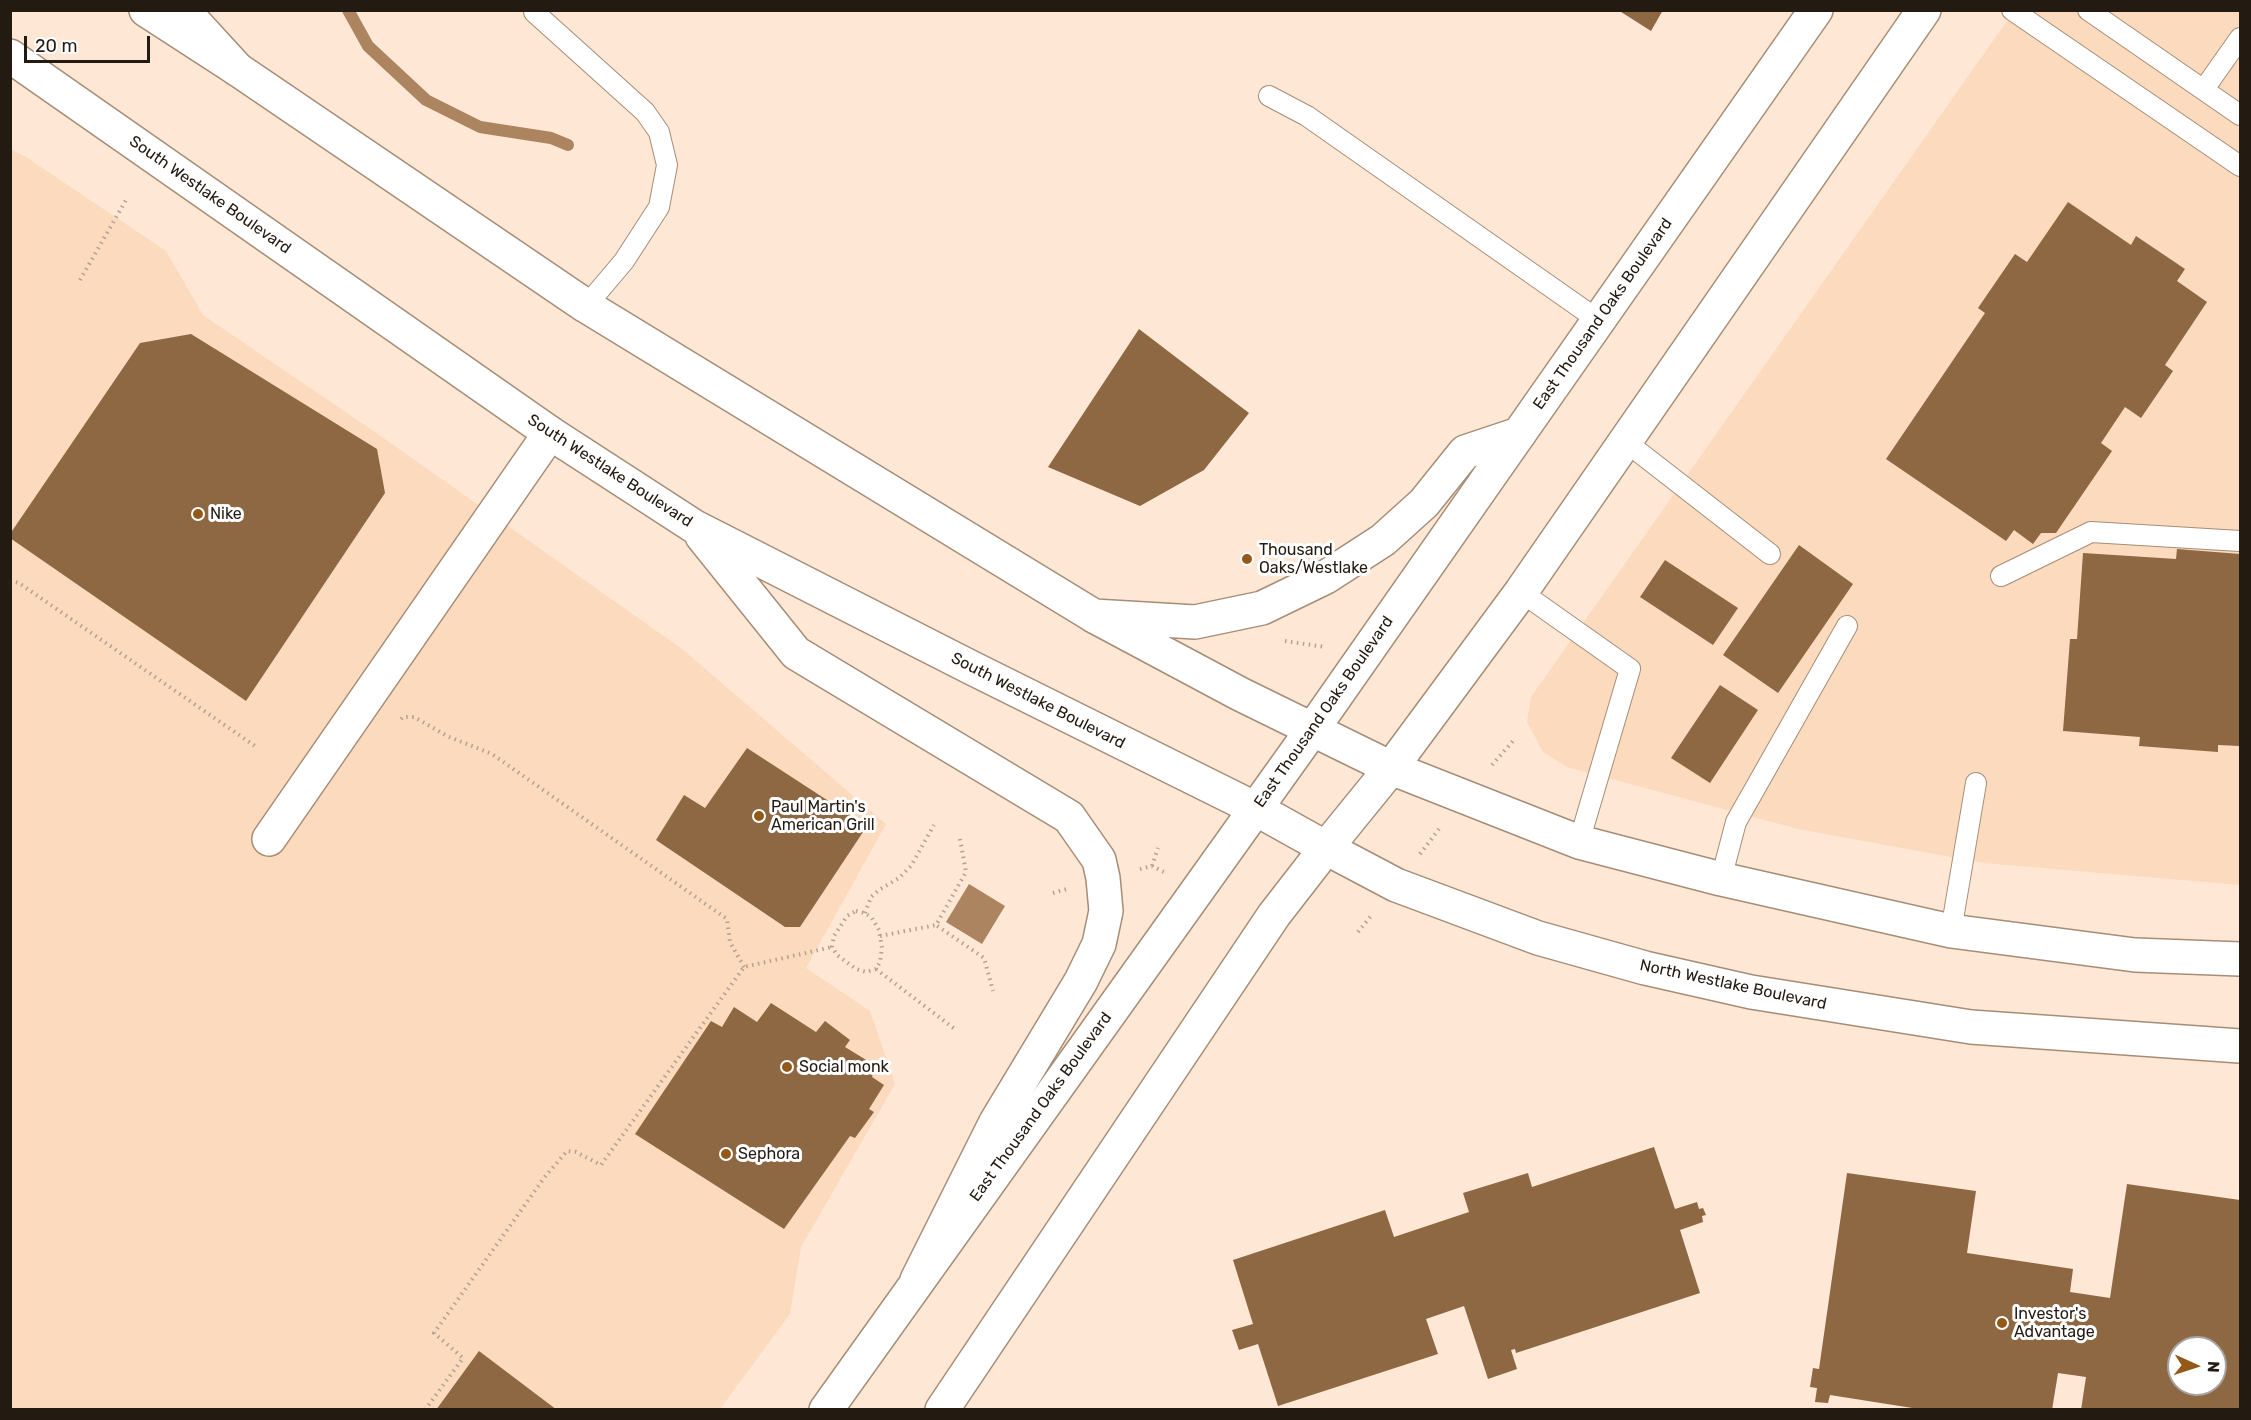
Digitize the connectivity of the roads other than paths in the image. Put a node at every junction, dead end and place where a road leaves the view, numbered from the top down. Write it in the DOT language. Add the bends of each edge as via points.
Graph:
graph roads {
  1 [pos="146,10"];
  2 [pos="183,10"];
  3 [pos="1816,10"];
  4 [pos="1924,10"];
  5 [pos="2012,10"];
  6 [pos="2088,10"];
  7 [pos="534,12"];
  8 [pos="2241,38"];
  9 [pos="10,56"];
  10 [pos="237,69"];
  11 [pos="2204,89"];
  12 [pos="1269,96"];
  13 [pos="2241,115"];
  14 [pos="2241,166"];
  15 [pos="586,306"];
  16 [pos="1598,320"];
  17 [pos="550,433"];
  18 [pos="1518,434"];
  19 [pos="1626,442"];
  20 [pos="695,527"];
  21 [pos="2241,541"];
  22 [pos="1770,554"];
  23 [pos="2001,576"];
  24 [pos="1521,592"];
  25 [pos="1094,616"];
  26 [pos="1847,626"];
  27 [pos="1312,730"];
  28 [pos="1391,768"];
  29 [pos="1976,783"];
  30 [pos="1256,809"];
  31 [pos="269,839"];
  32 [pos="1579,842"];
  33 [pos="1326,848"];
  34 [pos="1721,879"];
  35 [pos="1951,931"];
  36 [pos="2241,959"];
  37 [pos="2241,1046"];
  38 [pos="917,1280"];
  39 [pos="826,1410"];
  40 [pos="942,1410"];
  1 -- 10 [label="main road"];
  2 -- 10 [label="main road"];
  3 -- 16 [label="main road, East Thousand Oaks Boulevard"];
  4 -- 19 [label="main road"];
  5 -- 14 [label="lane"];
  6 -- 11 [label="lane"];
  7 -- 15 [label="lane" via="645,112 659,132 667,165 659,207 624,261"];
  8 -- 11 [label="lane"];
  9 -- 17 [label="main road, South Westlake Boulevard"];
  10 -- 15 [label="main road"];
  11 -- 13 [label="lane"];
  12 -- 16 [label="lane" via="1307,116"];
  15 -- 25 [label="main road"];
  16 -- 18 [label="main road, East Thousand Oaks Boulevard"];
  17 -- 20 [label="main road, South Westlake Boulevard"];
  17 -- 31 [label="main road"];
  18 -- 25 [label="main road" via="1465,452 1424,503 1383,540 1326,577 1262,608 1195,622"];
  18 -- 27 [label="main road, East Thousand Oaks Boulevard"];
  19 -- 22 [label="lane"];
  19 -- 24 [label="main road"];
  20 -- 30 [label="main road, South Westlake Boulevard"];
  20 -- 38 [label="main road" via="796,653 1069,817 1099,860 1106,911 1099,944 996,1122"];
  21 -- 23 [label="lane" via="2091,531"];
  24 -- 28 [label="main road"];
  24 -- 32 [label="lane" via="1630,669"];
  25 -- 27 [label="main road"];
  26 -- 34 [label="lane" via="1736,822"];
  27 -- 28 [label="main road"];
  27 -- 30 [label="main road, East Thousand Oaks Boulevard"];
  28 -- 32 [label="main road"];
  28 -- 33 [label="main road"];
  29 -- 35 [label="lane"];
  30 -- 33 [label="main road, North Westlake Boulevard"];
  30 -- 38 [label="main road, East Thousand Oaks Boulevard"];
  32 -- 34 [label="main road"];
  33 -- 37 [label="main road, North Westlake Boulevard" via="1396,885 1538,938 1751,992 1971,1027"];
  33 -- 40 [label="main road" via="1274,915"];
  34 -- 35 [label="main road"];
  35 -- 36 [label="main road" via="2135,955"];
  38 -- 39 [label="main road, East Thousand Oaks Boulevard"];
}
